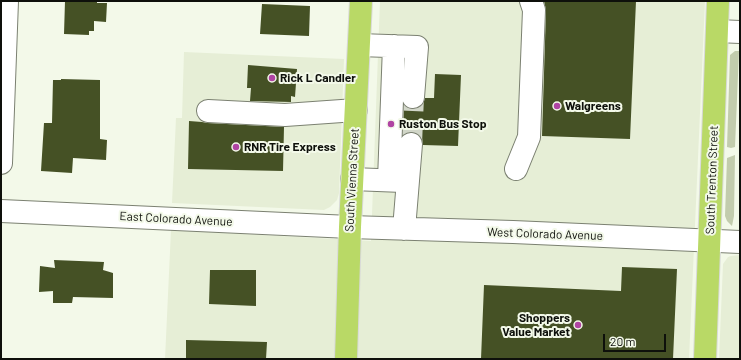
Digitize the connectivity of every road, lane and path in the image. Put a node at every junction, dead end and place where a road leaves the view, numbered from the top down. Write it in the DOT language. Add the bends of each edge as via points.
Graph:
graph roads {
  1 [pos="7,1"];
  2 [pos="361,1"];
  3 [pos="531,1"];
  4 [pos="718,1"];
  5 [pos="717,31"];
  6 [pos="740,32"];
  7 [pos="359,45"];
  8 [pos="394,46"];
  9 [pos="413,97"];
  10 [pos="356,110"];
  11 [pos="208,111"];
  12 [pos="411,144"];
  13 [pos="1,163"];
  14 [pos="516,169"];
  15 [pos="352,179"];
  16 [pos="399,181"];
  17 [pos="1,211"];
  18 [pos="350,227"];
  19 [pos="404,228"];
  20 [pos="709,241"];
  21 [pos="740,242"];
  22 [pos="346,359"];
  23 [pos="705,359"];
  1 -- 13 [label="street"];
  2 -- 7 [label="highway, South Vienna Street"];
  3 -- 14 [label="street" via="534,10 529,137"];
  4 -- 5 [label="highway, South Trenton Street"];
  5 -- 6 [label="street"];
  5 -- 20 [label="highway, South Trenton Street"];
  7 -- 8 [label="street"];
  7 -- 10 [label="highway, South Vienna Street"];
  8 -- 9 [label="street" via="417,47"];
  8 -- 16 [label="street"];
  10 -- 11 [label="street" via="285,115"];
  10 -- 15 [label="highway, South Vienna Street"];
  12 -- 16 [label="street"];
  15 -- 16 [label="street"];
  15 -- 18 [label="highway, South Vienna Street"];
  16 -- 19 [label="street"];
  17 -- 18 [label="street, East Colorado Avenue"];
  18 -- 19 [label="street, West Colorado Avenue"];
  18 -- 22 [label="highway, South Vienna Street"];
  19 -- 20 [label="street, West Colorado Avenue"];
  20 -- 21 [label="street, West Colorado Avenue"];
  20 -- 23 [label="highway, South Trenton Street"];
}
